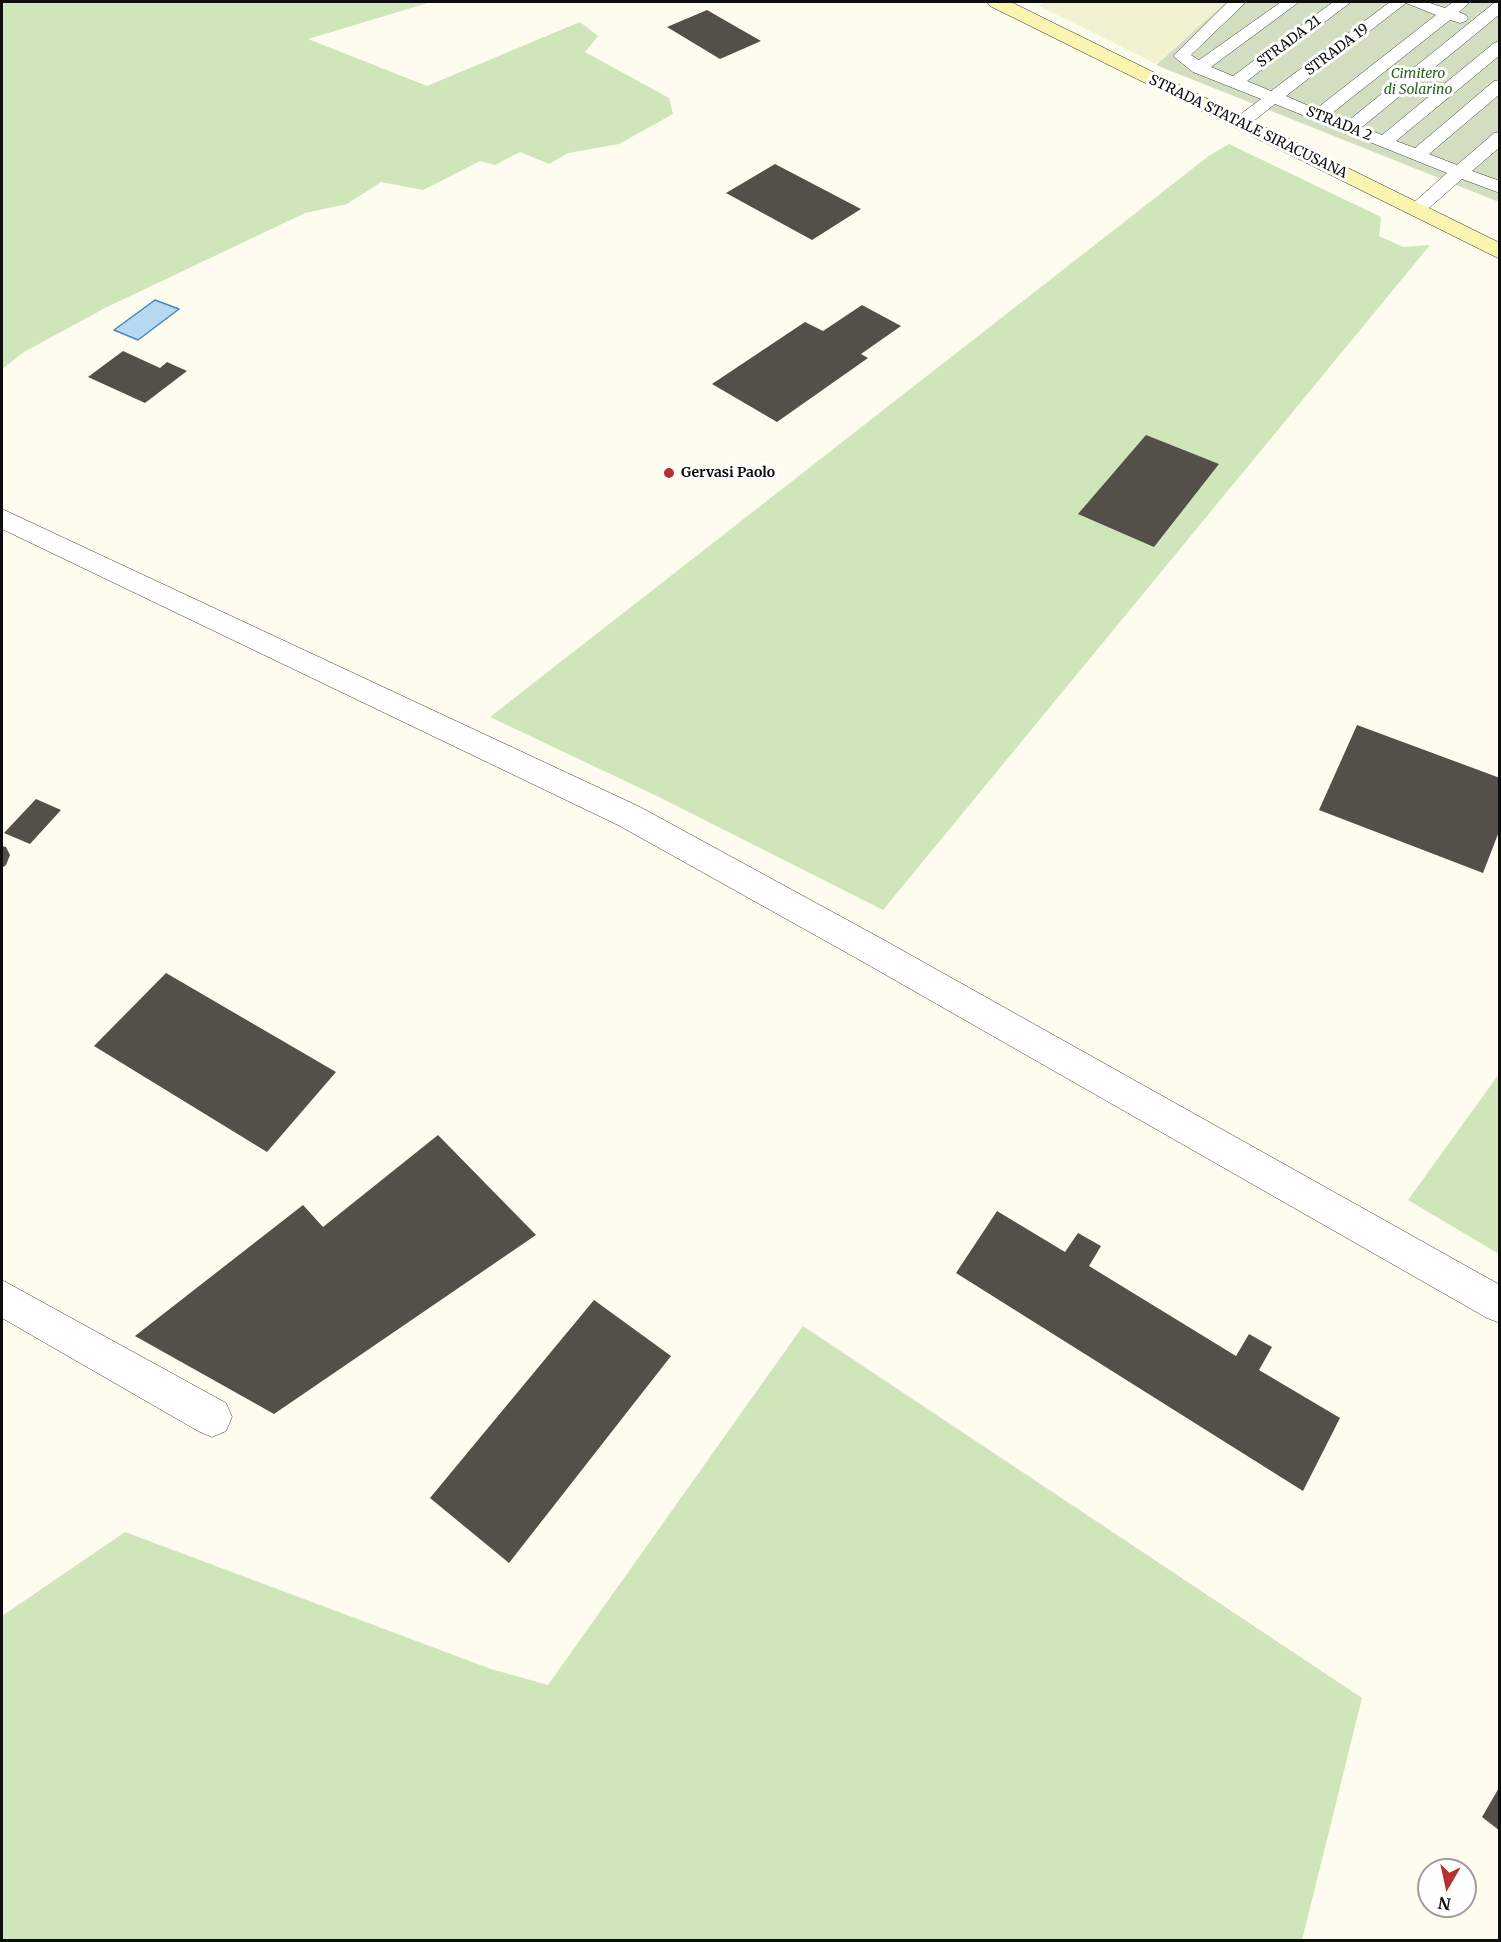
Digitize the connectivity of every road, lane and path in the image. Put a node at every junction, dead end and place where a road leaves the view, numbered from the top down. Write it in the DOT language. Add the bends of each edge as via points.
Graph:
graph roads {
  1 [pos="997,2"];
  2 [pos="1238,2"];
  3 [pos="1291,2"];
  4 [pos="1343,2"];
  5 [pos="1399,2"];
  6 [pos="1413,2"];
  7 [pos="1462,2"];
  8 [pos="1500,6"];
  9 [pos="1447,14"];
  10 [pos="1477,25"];
  11 [pos="1500,33"];
  12 [pos="1500,46"];
  13 [pos="1199,68"];
  14 [pos="1235,82"];
  15 [pos="1500,85"];
  16 [pos="1274,98"];
  17 [pos="1318,116"];
  18 [pos="1240,123"];
  19 [pos="1350,128"];
  20 [pos="1500,137"];
  21 [pos="1384,142"];
  22 [pos="1417,155"];
  23 [pos="1460,172"];
  24 [pos="1500,188"];
  25 [pos="1416,210"];
  26 [pos="1500,252"];
  27 [pos="2,518"];
  28 [pos="2,1298"];
  29 [pos="1500,1305"];
  30 [pos="212,1417"];
  1 -- 18 [label="main road, STRADA STATALE SIRACUSANA"];
  2 -- 13 [label="lane, STRADA 2" via="1181,56"];
  3 -- 13 [label="lane"];
  4 -- 14 [label="lane, STRADA 21"];
  5 -- 16 [label="lane, STRADA 19"];
  6 -- 9 [label="lane"];
  7 -- 9 [label="lane"];
  8 -- 10 [label="lane"];
  9 -- 10 [label="lane"];
  9 -- 17 [label="lane"];
  10 -- 11 [label="lane"];
  10 -- 19 [label="lane"];
  12 -- 21 [label="lane"];
  13 -- 14 [label="lane, STRADA 2"];
  14 -- 16 [label="lane, STRADA 2"];
  15 -- 22 [label="lane"];
  16 -- 17 [label="lane, STRADA 2"];
  16 -- 18 [label="lane, STRADA 19"];
  17 -- 19 [label="lane, STRADA 2"];
  18 -- 25 [label="main road, STRADA STATALE SIRACUSANA"];
  19 -- 21 [label="lane, STRADA 2"];
  20 -- 23 [label="lane"];
  21 -- 22 [label="lane, STRADA 2"];
  22 -- 23 [label="lane, STRADA 2"];
  23 -- 24 [label="lane, STRADA 2"];
  23 -- 25 [label="lane"];
  25 -- 26 [label="main road, STRADA STATALE SIRACUSANA"];
  27 -- 29 [label="street" via="629,816"];
  28 -- 30 [label="street"];
}
